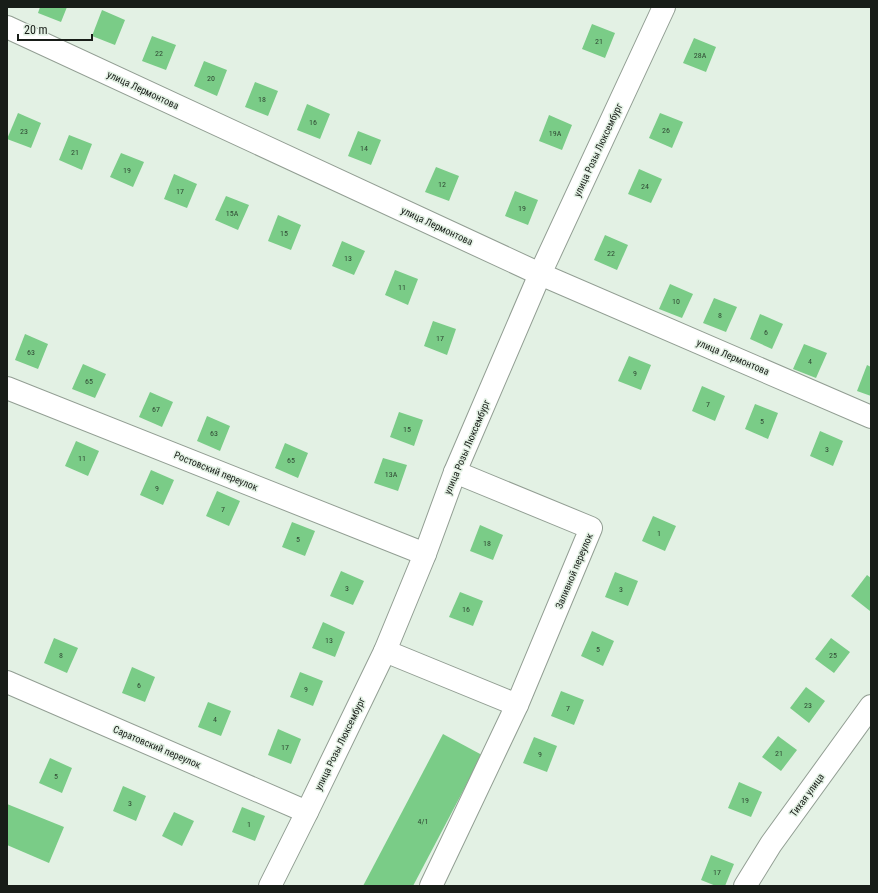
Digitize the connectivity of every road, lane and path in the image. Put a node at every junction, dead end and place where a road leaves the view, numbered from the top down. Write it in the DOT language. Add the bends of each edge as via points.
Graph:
graph roads {
  1 [pos="664,7"];
  2 [pos="7,27"];
  3 [pos="540,274"];
  4 [pos="7,388"];
  5 [pos="871,417"];
  6 [pos="455,472"];
  7 [pos="425,554"];
  8 [pos="385,650"];
  9 [pos="7,682"];
  10 [pos="517,705"];
  11 [pos="871,706"];
  12 [pos="307,812"];
  13 [pos="270,886"];
  14 [pos="432,886"];
  15 [pos="745,886"];
  1 -- 3 [label="street, улица Розы Люксембург"];
  2 -- 3 [label="street, улица Лермонтова"];
  3 -- 5 [label="street, улица Лермонтова"];
  3 -- 6 [label="street, улица Розы Люксембург"];
  4 -- 7 [label="street, Ростовский переулок"];
  6 -- 7 [label="street, улица Розы Люксембург"];
  6 -- 10 [label="street, Заливной переулок" via="592,528"];
  7 -- 8 [label="street, улица Розы Люксембург"];
  8 -- 10 [label="street"];
  8 -- 12 [label="street, улица Розы Люксембург"];
  9 -- 12 [label="street, Саратовский переулок"];
  10 -- 14 [label="street, Заливной переулок"];
  11 -- 15 [label="street, Тихая улица" via="771,844"];
  12 -- 13 [label="street, улица Розы Люксембург"];
}
